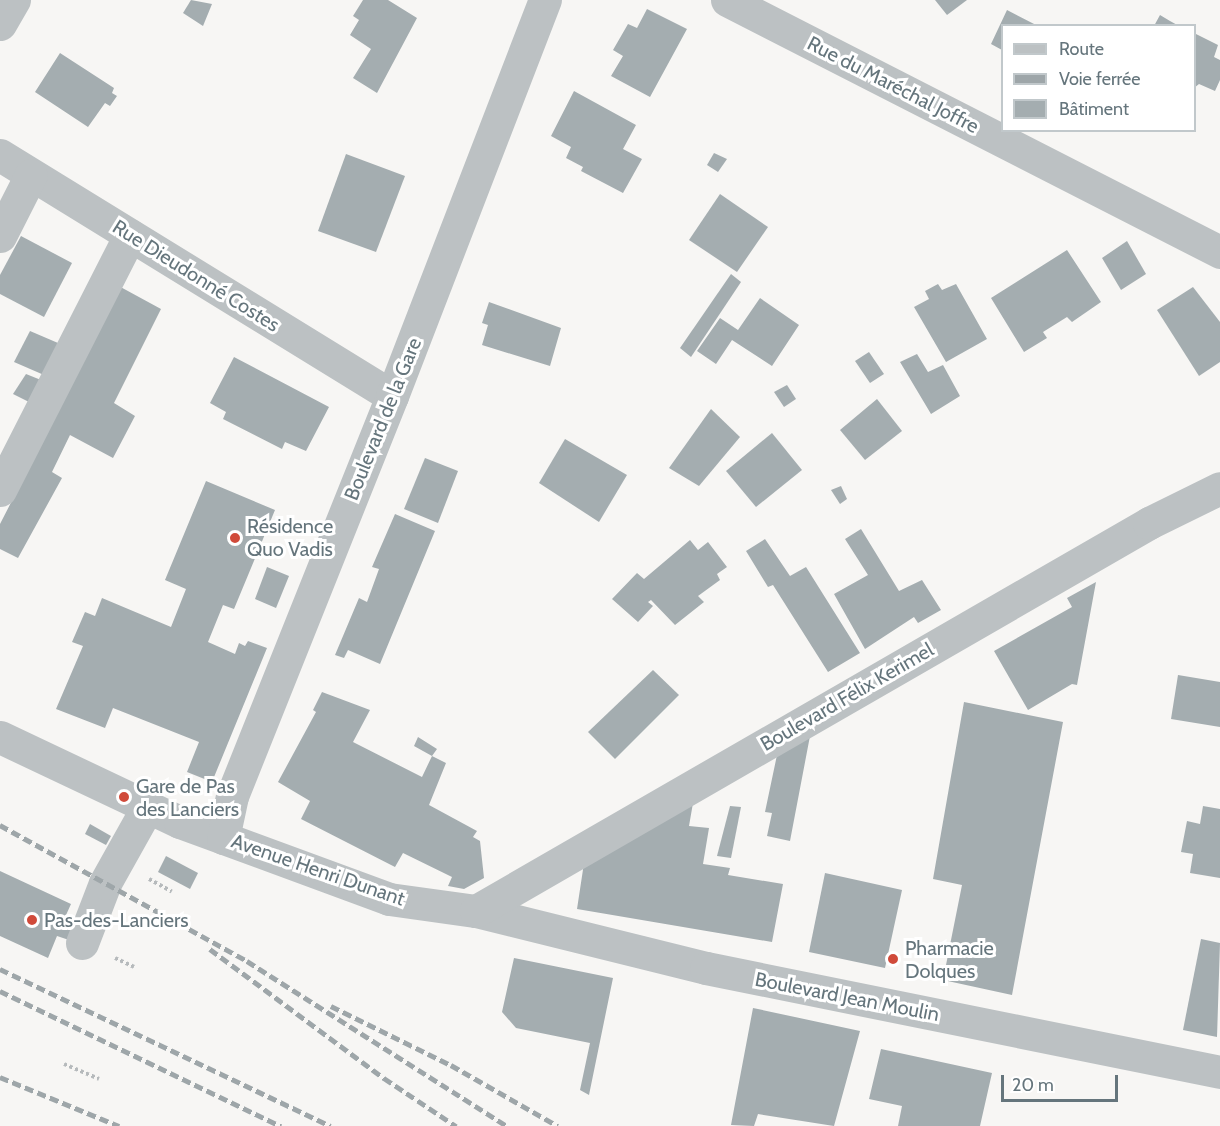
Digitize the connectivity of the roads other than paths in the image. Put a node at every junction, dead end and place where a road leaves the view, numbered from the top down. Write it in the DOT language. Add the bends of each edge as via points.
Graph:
graph roads {
  1 [pos="14,0"];
  2 [pos="545,0"];
  3 [pos="727,0"];
  4 [pos="0,24"];
  5 [pos="0,155"];
  6 [pos="31,174"];
  7 [pos="130,235"];
  8 [pos="0,236"];
  9 [pos="1220,252"];
  10 [pos="392,396"];
  11 [pos="1220,488"];
  12 [pos="0,490"];
  13 [pos="0,737"];
  14 [pos="148,806"];
  15 [pos="223,838"];
  16 [pos="476,911"];
  17 [pos="82,943"];
  18 [pos="1220,1072"];
  1 -- 4 [label="street"];
  2 -- 10 [label="street, Boulevard de la Gare"];
  3 -- 9 [label="street, Rue du Maréchal Joffre"];
  5 -- 6 [label="street, Rue Dieudonné Costes"];
  6 -- 7 [label="street, Rue Dieudonné Costes"];
  6 -- 8 [label="street"];
  7 -- 10 [label="street, Rue Dieudonné Costes"];
  7 -- 12 [label="street"];
  10 -- 15 [label="street, Boulevard de la Gare" via="232,796"];
  11 -- 16 [label="street, Boulevard Félix Kerimel" via="1149,523"];
  13 -- 14 [label="street, Avenue Henri Dunant"];
  14 -- 15 [label="street, Avenue Henri Dunant"];
  14 -- 17 [label="street" via="105,883"];
  15 -- 16 [label="street, Avenue Henri Dunant" via="389,899"];
  16 -- 18 [label="street, Boulevard Jean Moulin" via="706,968"];
}
